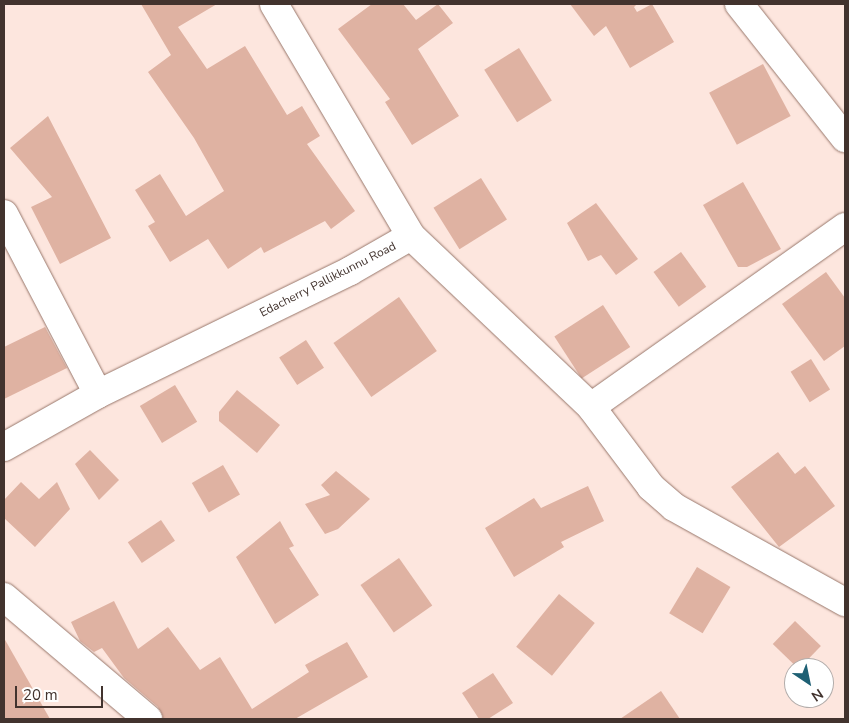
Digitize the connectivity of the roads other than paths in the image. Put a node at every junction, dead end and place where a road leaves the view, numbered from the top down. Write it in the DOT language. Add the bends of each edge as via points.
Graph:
graph roads {
  1 [pos="274,4"];
  2 [pos="739,4"];
  3 [pos="845,138"];
  4 [pos="4,214"];
  5 [pos="845,226"];
  6 [pos="411,236"];
  7 [pos="98,394"];
  8 [pos="591,407"];
  9 [pos="4,447"];
  10 [pos="4,597"];
  11 [pos="845,602"];
  12 [pos="148,719"];
  1 -- 6 [label="street, Edacherry Pallikkunnu Road"];
  2 -- 3 [label="street"];
  4 -- 7 [label="street"];
  5 -- 8 [label="street"];
  6 -- 7 [label="street, Edacherry Pallikkunnu Road" via="350,271"];
  6 -- 8 [label="street"];
  7 -- 9 [label="street, Edacherry Pallikkunnu Road"];
  8 -- 11 [label="street" via="651,487 674,507"];
  10 -- 12 [label="street"];
}
